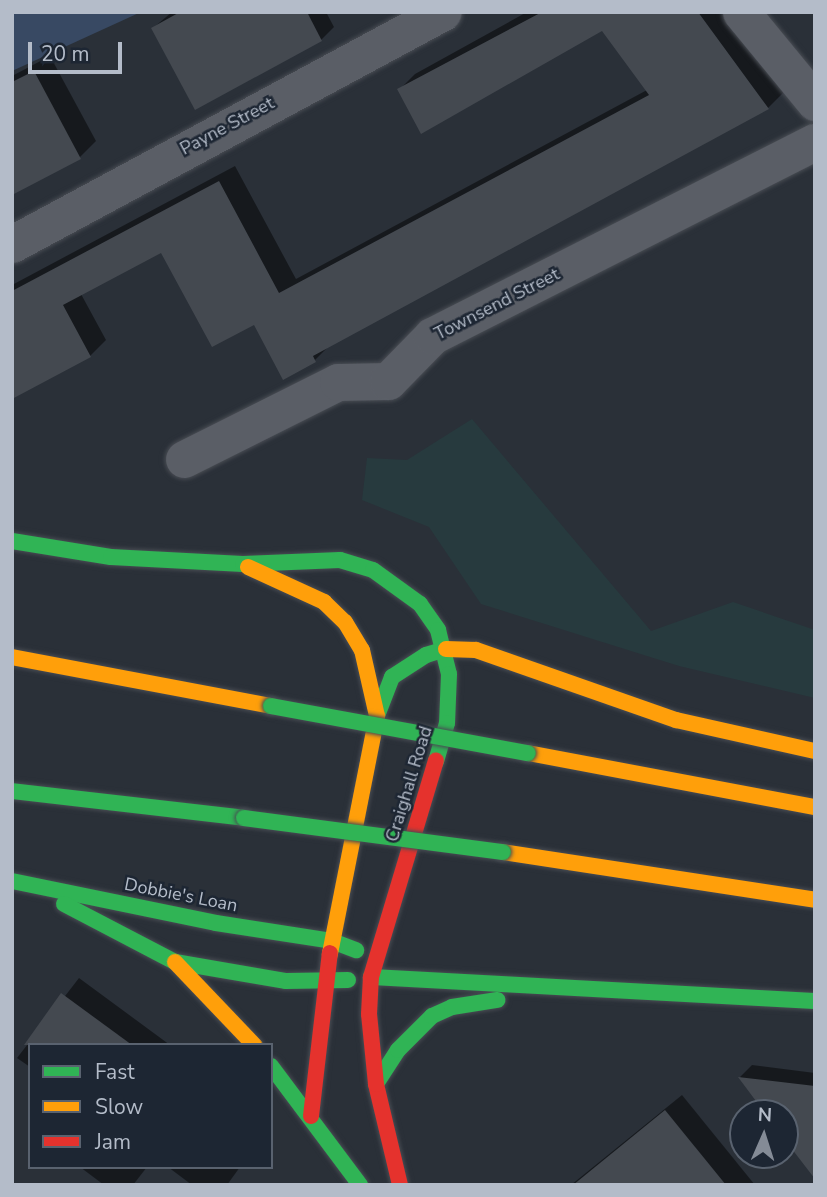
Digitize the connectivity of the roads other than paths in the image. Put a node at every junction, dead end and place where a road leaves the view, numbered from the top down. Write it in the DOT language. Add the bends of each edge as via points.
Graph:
graph roads {
  1 [pos="443,12"];
  2 [pos="741,12"];
  3 [pos="815,102"];
  4 [pos="815,142"];
  5 [pos="12,244"];
  6 [pos="184,459"];
  7 [pos="12,541"];
  8 [pos="243,564"];
  9 [pos="446,649"];
  10 [pos="12,657"];
  11 [pos="377,716"];
  12 [pos="815,751"];
  13 [pos="12,790"];
  14 [pos="815,807"];
  15 [pos="18,882"];
  16 [pos="815,900"];
  17 [pos="332,941"];
  18 [pos="374,957"];
  19 [pos="175,962"];
  20 [pos="371,977"];
  21 [pos="324,983"];
  22 [pos="565,990"];
  23 [pos="815,1001"];
  24 [pos="252,1043"];
  25 [pos="273,1068"];
  26 [pos="376,1084"];
  27 [pos="311,1116"];
  28 [pos="360,1185"];
  29 [pos="400,1185"];
  1 -- 5 [label="street, Payne Street"];
  2 -- 3 [label="street"];
  4 -- 6 [label="street, Townsend Street" via="432,336 388,381 338,382"];
  7 -- 8 [label="main road, Craighall Road" via="111,557"];
  8 -- 9 [label="main road, Craighall Road" via="340,560 373,570 420,604"];
  8 -- 11 [label="main road, Craighall Road" via="324,602 345,622 362,650"];
  9 -- 11 [label="main road" via="426,655 392,677"];
  9 -- 12 [label="main road" via="476,650 676,720"];
  9 -- 18 [label="main road, Craighall Road" via="447,723"];
  10 -- 14 [label="main road, bridge"];
  11 -- 17 [label="main road, Craighall Road"];
  13 -- 16 [label="main road, bridge" via="503,852"];
  15 -- 17 [label="main road, Dobbie's Loan" via="216,923"];
  15 -- 19 [label="main road, Dobbie's Loan"];
  17 -- 18 [label="main road, Dobbie's Loan"];
  17 -- 21 [label="main road"];
  18 -- 20 [label="main road"];
  19 -- 21 [label="main road, Dobbie's Loan" via="252,977"];
  19 -- 24 [label="main road, Dobbie's Loan"];
  20 -- 21 [label="main road, Dobbie's Loan"];
  20 -- 22 [label="main road, Dobbie's Loan"];
  20 -- 26 [label="main road"];
  21 -- 27 [label="main road"];
  22 -- 23 [label="main road"];
  22 -- 26 [label="main road" via="452,1007 432,1016 398,1050"];
  25 -- 27 [label="main road"];
  26 -- 29 [label="main road"];
  27 -- 28 [label="main road"];
}
